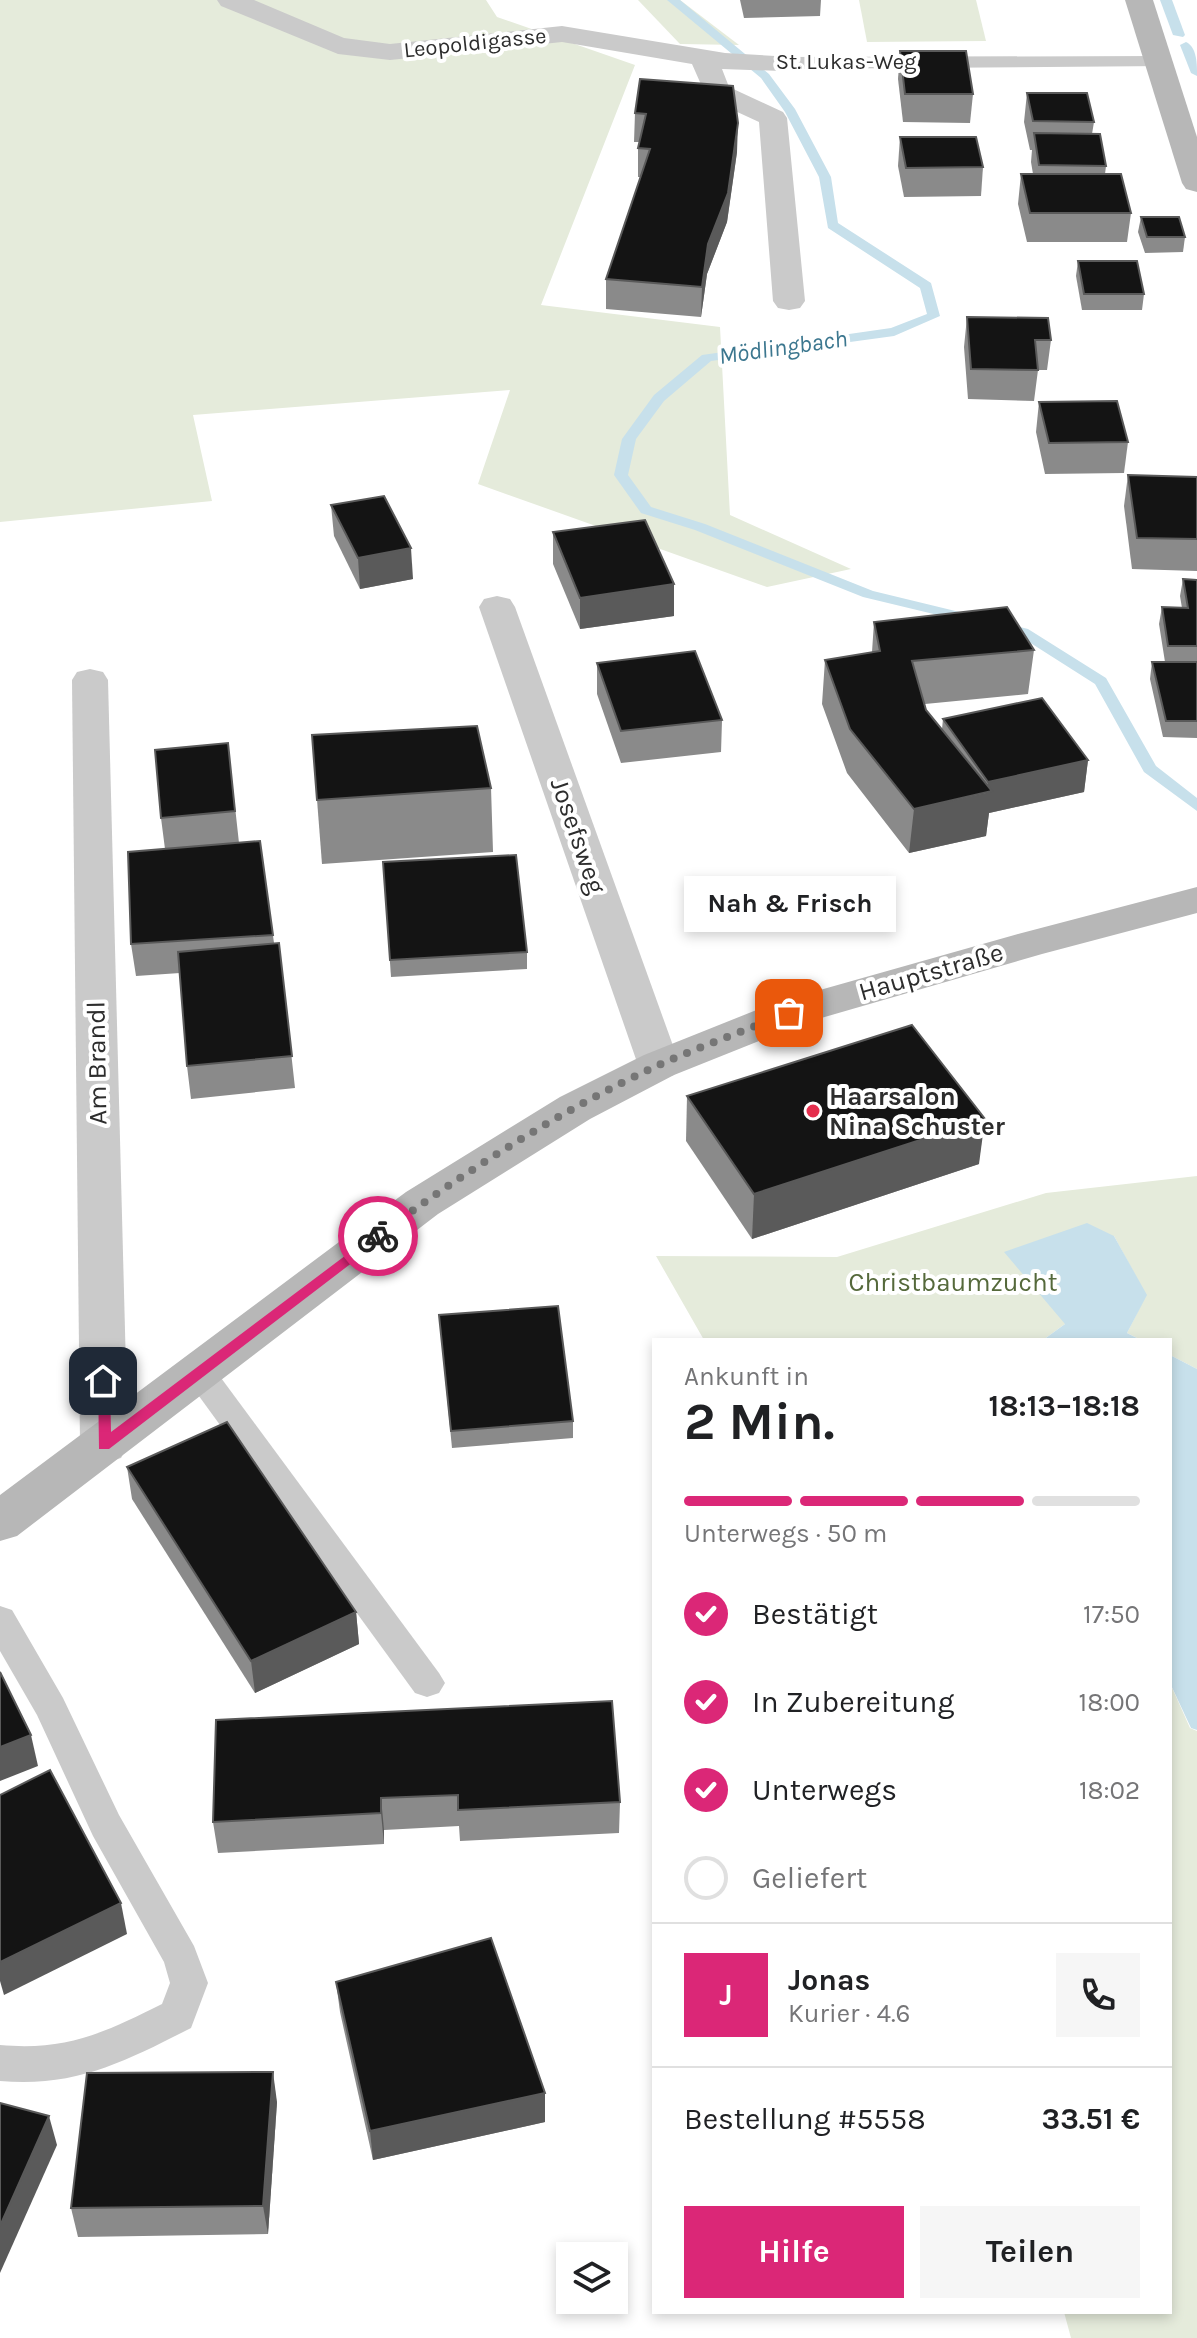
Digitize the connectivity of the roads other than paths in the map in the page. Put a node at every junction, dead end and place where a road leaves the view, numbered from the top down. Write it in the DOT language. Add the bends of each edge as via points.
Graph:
graph roads {
  1 [pos="231,0"];
  2 [pos="1139,0"];
  3 [pos="714,59"];
  4 [pos="1159,62"];
  5 [pos="782,63"];
  6 [pos="1197,183"];
  7 [pos="789,301"];
  8 [pos="497,607"];
  9 [pos="90,680"];
  10 [pos="1197,900"];
  11 [pos="659,1065"];
  12 [pos="199,1372"];
  13 [pos="104,1445"];
  14 [pos="0,1522"];
  15 [pos="0,1620"];
  16 [pos="427,1683"];
  17 [pos="0,2063"];
  1 -- 3 [label="street, Leopoldigasse" via="338,46 390,52 562,34"];
  2 -- 4 [label="main road"];
  3 -- 5 [label="street, St. Lukas-Weg"];
  3 -- 7 [label="street" via="717,92 773,118"];
  4 -- 5 [label="lane, St. Lukas-Weg"];
  4 -- 6 [label="main road"];
  8 -- 11 [label="street, Josefsweg"];
  9 -- 13 [label="street, Am Brandl"];
  10 -- 11 [label="main road, Hauptstraße" via="789,1013"];
  11 -- 12 [label="main road, Hauptstraße" via="575,1108 422,1203"];
  12 -- 13 [label="main road, Hauptstraße"];
  12 -- 16 [label="lane"];
  13 -- 14 [label="main road, Hauptstraße"];
  15 -- 17 [label="lane" via="51,1708 106,1825 181,1958 189,1983 177,2016 116,2046 47,2068"];
}
